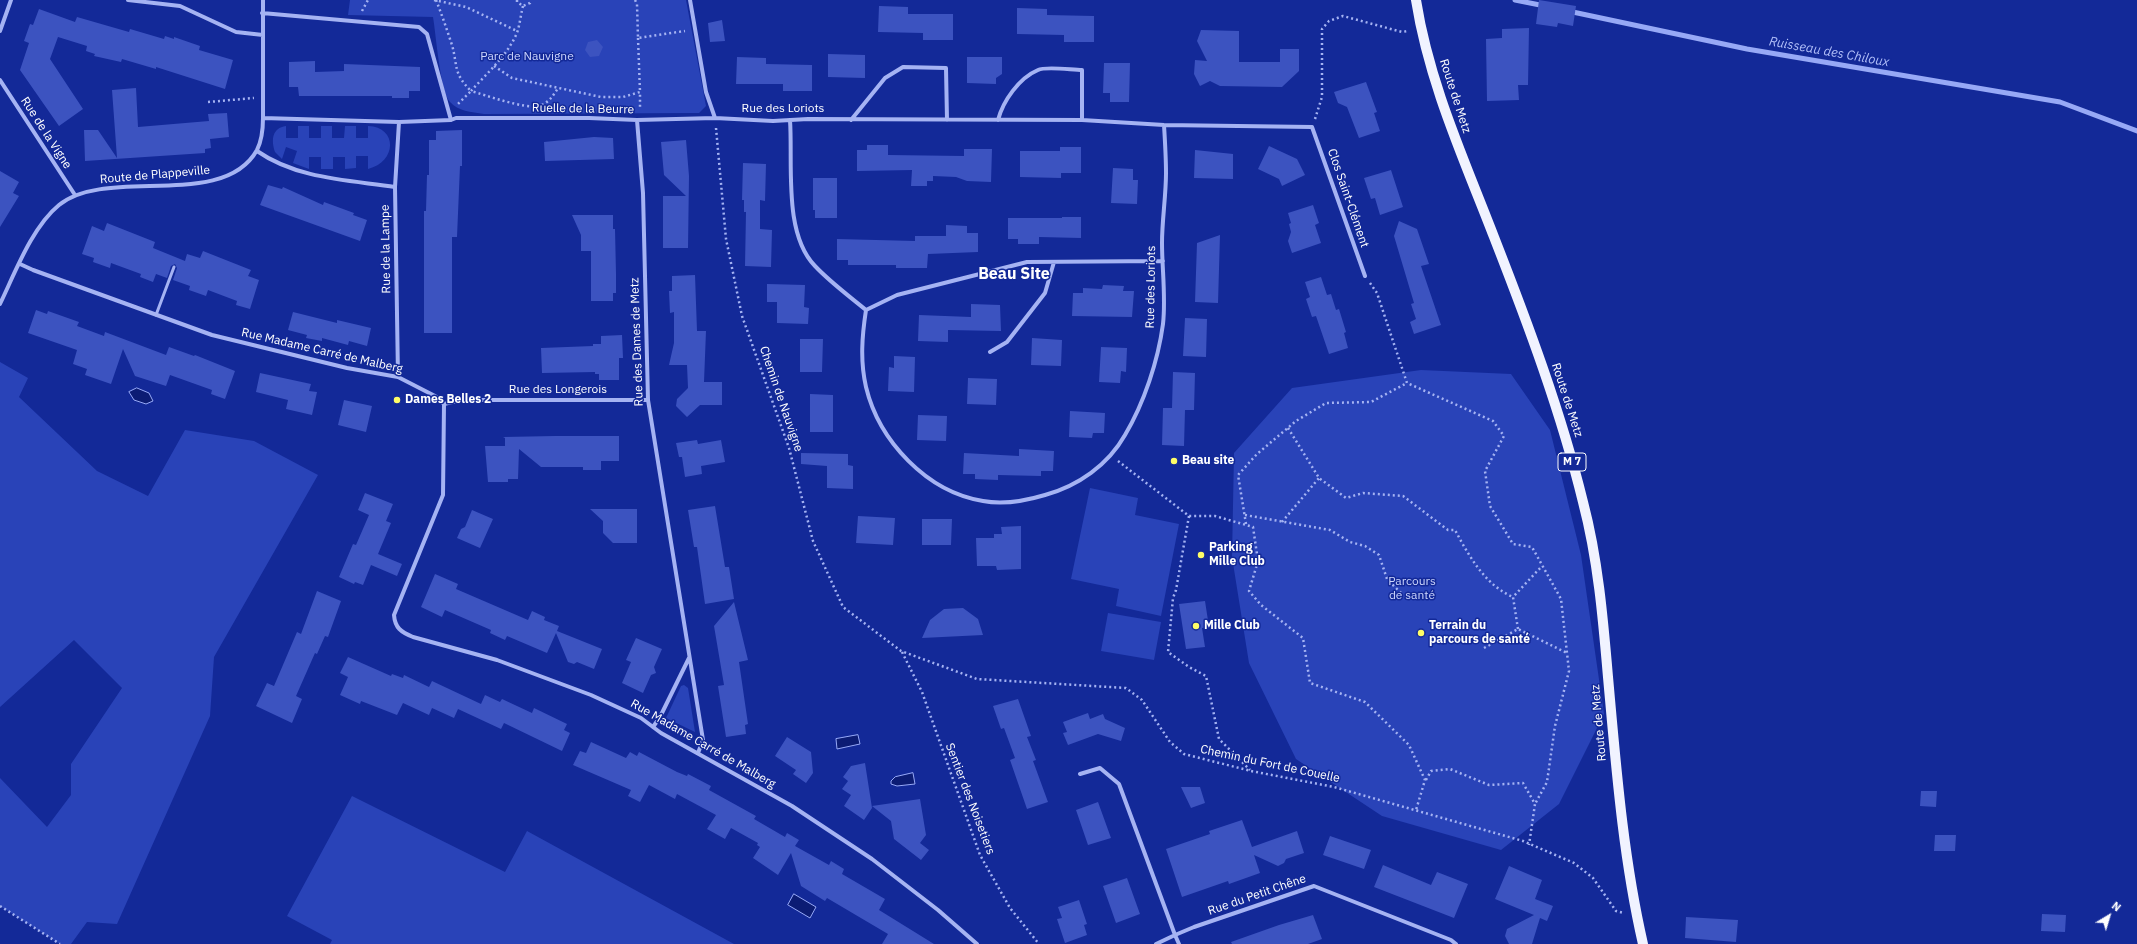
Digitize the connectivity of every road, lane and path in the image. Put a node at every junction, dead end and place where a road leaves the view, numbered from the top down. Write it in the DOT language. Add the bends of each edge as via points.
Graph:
graph roads {
  1 [pos="11,0"];
  2 [pos="128,0"];
  3 [pos="263,0"];
  4 [pos="435,0"];
  5 [pos="517,0"];
  6 [pos="531,0"];
  7 [pos="635,0"];
  8 [pos="690,0"];
  9 [pos="1416,0"];
  10 [pos="523,6"];
  11 [pos="262,13"];
  12 [pos="696,29"];
  13 [pos="1421,29"];
  14 [pos="0,31"];
  15 [pos="517,31"];
  16 [pos="263,36"];
  17 [pos="638,38"];
  18 [pos="494,66"];
  19 [pos="0,80"];
  20 [pos="558,88"];
  21 [pos="471,91"];
  22 [pos="640,92"];
  23 [pos="263,97"];
  24 [pos="208,102"];
  25 [pos="263,118"];
  26 [pos="456,118"];
  27 [pos="715,118"];
  28 [pos="451,120"];
  29 [pos="639,120"];
  30 [pos="790,120"];
  31 [pos="851,120"];
  32 [pos="947,120"];
  33 [pos="998,120"];
  34 [pos="1082,120"];
  35 [pos="400,122"];
  36 [pos="1164,125"];
  37 [pos="1312,127"];
  38 [pos="256,151"];
  39 [pos="396,187"];
  40 [pos="75,195"];
  41 [pos="1163,261"];
  42 [pos="1054,262"];
  43 [pos="20,264"];
  44 [pos="174,267"];
  45 [pos="1365,276"];
  46 [pos="0,304"];
  47 [pos="866,310"];
  48 [pos="156,315"];
  49 [pos="990,352"];
  50 [pos="398,377"];
  51 [pos="1407,383"];
  52 [pos="648,400"];
  53 [pos="444,404"];
  54 [pos="1288,428"];
  55 [pos="1110,455"];
  56 [pos="1318,478"];
  57 [pos="1245,515"];
  58 [pos="1189,516"];
  59 [pos="1282,522"];
  60 [pos="1246,524"];
  61 [pos="1542,566"];
  62 [pos="1400,593"];
  63 [pos="1513,597"];
  64 [pos="1518,628"];
  65 [pos="1484,648"];
  66 [pos="902,651"];
  67 [pos="1567,653"];
  68 [pos="689,657"];
  69 [pos="653,726"];
  70 [pos="698,753"];
  71 [pos="1251,771"];
  72 [pos="1080,774"];
  73 [pos="1425,780"];
  74 [pos="1535,804"];
  75 [pos="1416,810"];
  76 [pos="1529,845"];
  77 [pos="0,906"];
  78 [pos="1636,915"];
  79 [pos="1175,936"];
  80 [pos="60,944"];
  81 [pos="977,944"];
  82 [pos="1039,944"];
  83 [pos="1156,944"];
  84 [pos="1179,944"];
  85 [pos="1456,944"];
  86 [pos="1643,944"];
  1 -- 14 [label="street"];
  2 -- 16 [label="street" via="180,6 236,32"];
  3 -- 11 [label="street, Route de Plappeville"];
  4 -- 15 [label="path" via="466,7"];
  4 -- 21 [label="path" via="453,50 456,70 462,82"];
  5 -- 10 [label="path"];
  6 -- 10 [label="path"];
  7 -- 17 [label="path"];
  8 -- 12 [label="street"];
  9 -- 13 [label="main road, Route de Metz / M 7"];
  10 -- 15 [label="path"];
  11 -- 16 [label="street, Route de Plappeville"];
  11 -- 28 [label="street" via="419,27 427,34"];
  12 -- 17 [label="path"];
  12 -- 27 [label="street" via="706,92"];
  13 -- 37 [label="path" via="1402,32 1343,16 1329,21 1322,29 1322,97"];
  13 -- 78 [label="main road, Route de Metz / M 7" via="1439,97 1547,380 1584,503 1596,564 1617,770"];
  15 -- 18 [label="path" via="511,44"];
  16 -- 23 [label="street, Route de Plappeville"];
  17 -- 22 [label="path"];
  18 -- 20 [label="path" via="512,78"];
  18 -- 21 [label="path"];
  19 -- 40 [label="street, Rue de la Vigne"];
  20 -- 21 [label="path" via="550,100 537,106 518,104"];
  20 -- 22 [label="path" via="601,97 623,97"];
  21 -- 26 [label="path" via="456,106"];
  22 -- 29 [label="path"];
  23 -- 24 [label="path"];
  23 -- 25 [label="street, Route de Plappeville"];
  25 -- 35 [label="street, Ruelle de la Beurre"];
  25 -- 38 [label="street, Route de Plappeville" via="262,135"];
  26 -- 28 [label="street, Ruelle de la Beurre"];
  26 -- 29 [label="street, Ruelle de la Beurre"];
  27 -- 29 [label="street, Ruelle de la Beurre"];
  27 -- 30 [label="street, Rue des Loriots"];
  27 -- 66 [label="path, Chemin de Nauvigne" via="726,239 742,316 789,448 813,541 843,608"];
  28 -- 35 [label="street, Ruelle de la Beurre"];
  29 -- 52 [label="street, Rue des Dames de Metz"];
  30 -- 31 [label="street, Rue des Loriots"];
  30 -- 47 [label="street" via="793,219 804,253 814,266"];
  31 -- 32 [label="street, Rue des Loriots"];
  31 -- 32 [label="street" via="885,78 903,67 946,68"];
  32 -- 33 [label="street, Rue des Loriots"];
  33 -- 34 [label="street, Rue des Loriots"];
  33 -- 34 [label="street" via="1001,108 1008,98 1023,80 1039,69 1082,70"];
  34 -- 36 [label="street, Rue des Loriots"];
  35 -- 39 [label="street, Rue de la Lampe"];
  36 -- 37 [label="street, Rue des Loriots"];
  36 -- 41 [label="street, Rue des Loriots" via="1166,174"];
  37 -- 45 [label="street, Clos Saint-Clément"];
  38 -- 39 [label="street" via="268,159 312,175"];
  38 -- 40 [label="street, Route de Plappeville" via="235,173 218,179 181,185 96,190"];
  39 -- 50 [label="street, Rue de la Lampe"];
  40 -- 43 [label="street, Route de Plappeville" via="59,205 47,217"];
  41 -- 42 [label="street"];
  41 -- 55 [label="street, Rue des Loriots" via="1163,323 1152,371 1133,419"];
  42 -- 47 [label="street" via="1027,262 897,296"];
  42 -- 49 [label="street" via="1045,292 1007,342"];
  43 -- 46 [label="street, Route de Plappeville"];
  43 -- 48 [label="street, Rue Madame Carré de Malberg"];
  44 -- 48 [label="lane"];
  45 -- 51 [label="path" via="1377,293"];
  47 -- 55 [label="street, Rue des Loriots" via="862,337 866,388 891,440 908,461 931,481 957,494 983,501 1009,503 1058,492 1091,473"];
  48 -- 50 [label="street, Rue Madame Carré de Malberg" via="212,335 347,368"];
  50 -- 53 [label="street, Rue Madame Carré de Malberg" via="435,396"];
  51 -- 54 [label="path" via="1371,402 1326,404"];
  51 -- 61 [label="path" via="1493,421 1504,436 1485,471 1490,506 1513,544 1532,547"];
  52 -- 53 [label="street, Rue des Longerois" via="461,400"];
  52 -- 68 [label="street, Rue des Dames de Metz"];
  53 -- 69 [label="street, Rue Madame Carré de Malberg" via="443,495 398,605 394,616 395,625 401,632 412,637 497,660 592,695"];
  54 -- 56 [label="path"];
  54 -- 57 [label="path" via="1257,454 1238,475"];
  55 -- 58 [label="path"];
  56 -- 59 [label="path"];
  56 -- 63 [label="path" via="1346,498 1363,493 1403,496 1448,530 1455,530 1472,562 1500,591"];
  57 -- 59 [label="path"];
  57 -- 60 [label="path"];
  58 -- 60 [label="path" via="1215,516"];
  58 -- 71 [label="path" via="1173,598 1168,652 1206,676 1219,739"];
  59 -- 62 [label="path" via="1330,530 1379,554 1387,578"];
  60 -- 73 [label="path" via="1253,527 1258,561 1249,591 1261,606 1304,638 1310,683 1365,702 1409,745"];
  61 -- 63 [label="path"];
  61 -- 67 [label="path" via="1561,599"];
  63 -- 64 [label="path"];
  64 -- 65 [label="path"];
  64 -- 67 [label="path"];
  66 -- 71 [label="path, Chemin du Fort de Couelle" via="977,679 1126,688 1142,700 1170,742 1184,754"];
  66 -- 82 [label="path, Sentier des Noisetiers" via="922,692 980,855 1010,908"];
  67 -- 74 [label="path" via="1569,671 1555,726 1547,782"];
  68 -- 69 [label="street" via="660,717"];
  68 -- 70 [label="street, Rue des Dames de Metz" via="703,740"];
  69 -- 70 [label="street, Rue Madame Carré de Malberg"];
  70 -- 81 [label="street, Rue Madame Carré de Malberg" via="792,806 872,859"];
  71 -- 75 [label="path, Chemin du Fort de Couelle" via="1334,787"];
  72 -- 79 [label="street" via="1100,768 1119,784"];
  73 -- 74 [label="path" via="1431,771 1450,769 1489,785 1523,783"];
  73 -- 75 [label="path"];
  74 -- 76 [label="path"];
  75 -- 76 [label="path, Chemin du Fort de Couelle" via="1523,841"];
  76 -- 78 [label="path, Chemin du Fort de Couelle" via="1574,863 1593,878 1616,911"];
  77 -- 80 [label="path"];
  78 -- 86 [label="main road, Route de Metz / M 7"];
  79 -- 83 [label="street"];
  79 -- 84 [label="street"];
  79 -- 85 [label="street, Rue du Petit Chêne" via="1194,927 1314,886"];
}
